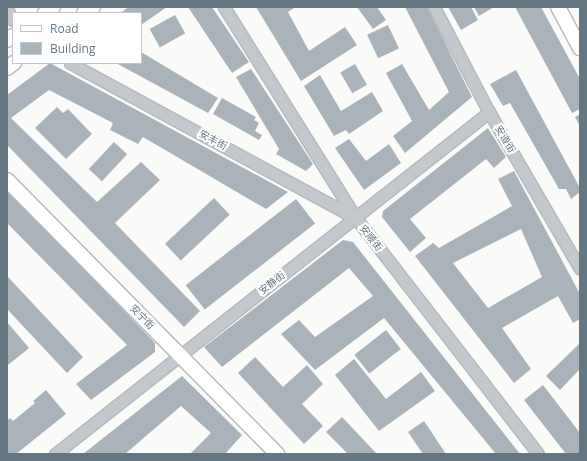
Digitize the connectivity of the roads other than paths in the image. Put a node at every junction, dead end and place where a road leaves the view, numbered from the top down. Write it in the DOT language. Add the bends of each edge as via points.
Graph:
graph roads {
  1 [pos="224,7"];
  2 [pos="434,7"];
  3 [pos="558,7"];
  4 [pos="7,9"];
  5 [pos="12,18"];
  6 [pos="580,48"];
  7 [pos="72,64"];
  8 [pos="489,112"];
  9 [pos="7,180"];
  10 [pos="355,217"];
  11 [pos="580,269"];
  12 [pos="180,356"];
  13 [pos="55,454"];
  14 [pos="277,454"];
  15 [pos="538,454"];
  1 -- 10 [label="street, 安顺街"];
  2 -- 8 [label="street, 安道街"];
  3 -- 6 [label="main road"];
  4 -- 5 [label="street"];
  7 -- 10 [label="street, 安丰街"];
  8 -- 10 [label="street, 安静街"];
  8 -- 11 [label="street, 安道街"];
  9 -- 12 [label="main road, 安宁街"];
  10 -- 12 [label="street, 安静街"];
  10 -- 15 [label="street, 安顺街"];
  12 -- 13 [label="street, 安静街"];
  12 -- 14 [label="main road, 安宁街"];
}
